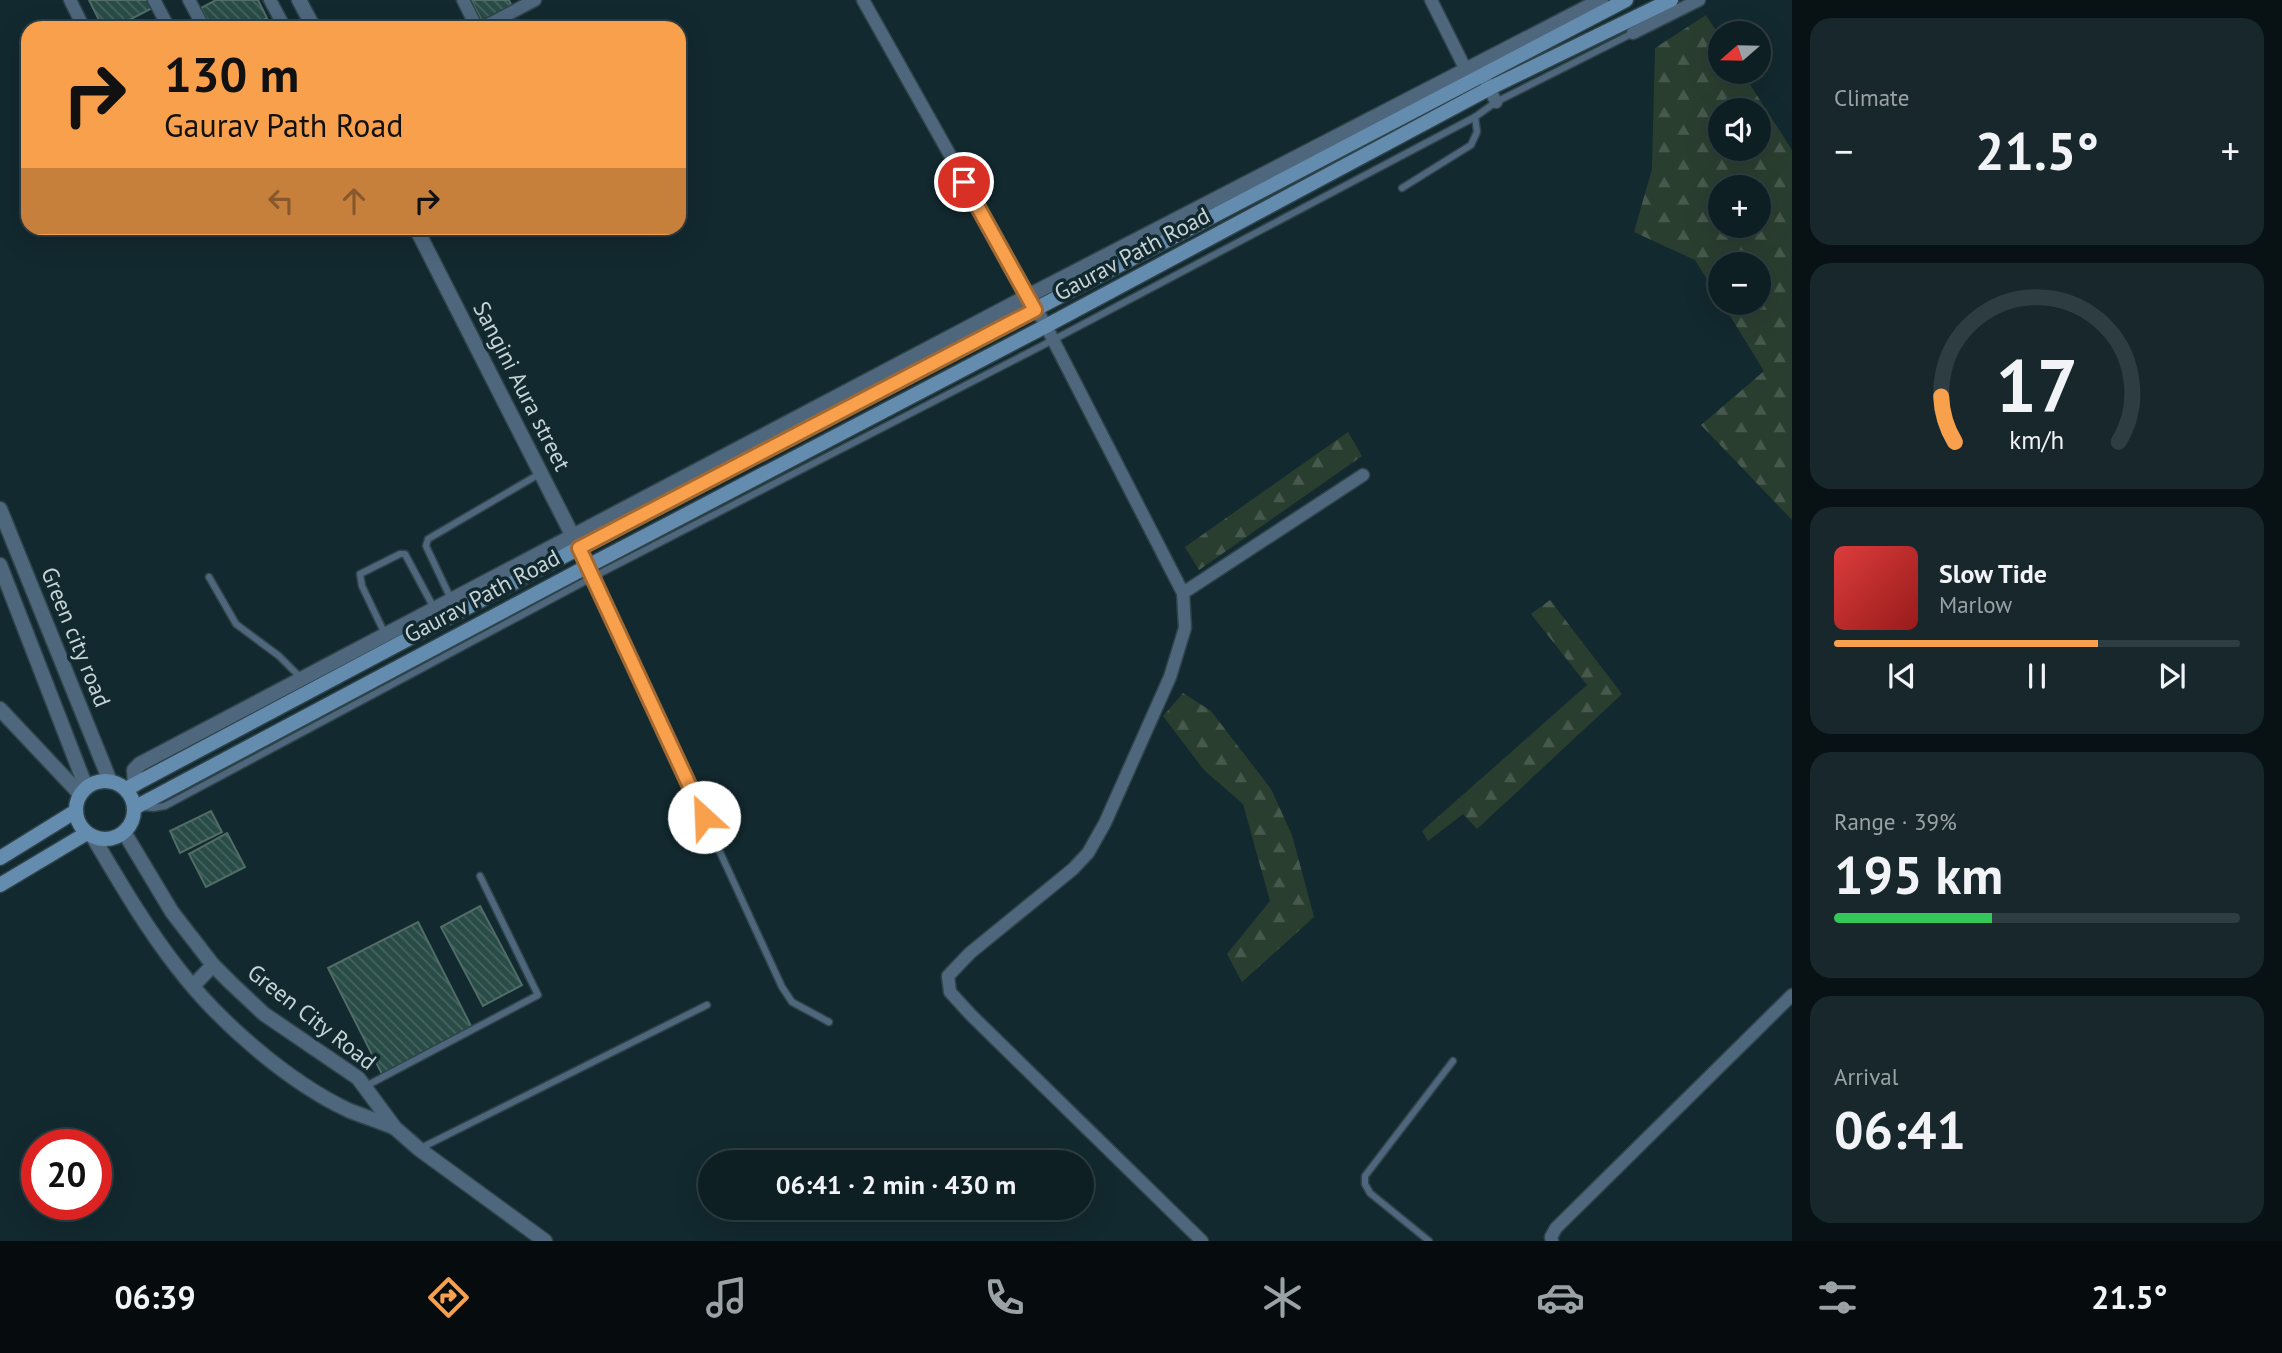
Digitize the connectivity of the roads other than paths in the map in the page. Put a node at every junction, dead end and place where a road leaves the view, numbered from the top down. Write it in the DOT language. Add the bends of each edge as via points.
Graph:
graph roads {
  1 [pos="70,0"];
  2 [pos="154,0"];
  3 [pos="189,0"];
  4 [pos="270,0"];
  5 [pos="299,0"];
  6 [pos="463,0"];
  7 [pos="535,0"];
  8 [pos="863,0"];
  9 [pos="1431,0"];
  10 [pos="1601,0"];
  11 [pos="1626,0"];
  12 [pos="1670,0"];
  13 [pos="1699,0"];
  14 [pos="80,21"];
  15 [pos="161,21"];
  16 [pos="200,21"];
  17 [pos="281,21"];
  18 [pos="310,21"];
  19 [pos="474,21"];
  20 [pos="495,21"];
  21 [pos="1633,33"];
  22 [pos="1466,70"];
  23 [pos="1486,82"];
  24 [pos="1496,102"];
  25 [pos="1475,117"];
  26 [pos="1402,188"];
  27 [pos="419,235"];
  28 [pos="1028,296"];
  29 [pos="1035,310"];
  30 [pos="1046,326"];
  31 [pos="1053,340"];
  32 [pos="541,473"];
  33 [pos="1363,475"];
  34 [pos="0,509"];
  35 [pos="576,541"];
  36 [pos="0,565"];
  37 [pos="590,571"];
  38 [pos="209,577"];
  39 [pos="1182,593"];
  40 [pos="450,599"];
  41 [pos="434,608"];
  42 [pos="385,634"];
  43 [pos="301,678"];
  44 [pos="0,709"];
  45 [pos="110,781"];
  46 [pos="130,787"];
  47 [pos="83,790"];
  48 [pos="136,807"];
  49 [pos="76,811"];
  50 [pos="124,832"];
  51 [pos="90,835"];
  52 [pos="0,858"];
  53 [pos="481,876"];
  54 [pos="0,885"];
  55 [pos="213,965"];
  56 [pos="193,986"];
  57 [pos="1792,995"];
  58 [pos="707,1006"];
  59 [pos="829,1022"];
  60 [pos="1454,1060"];
  61 [pos="364,1087"];
  62 [pos="394,1128"];
  63 [pos="419,1149"];
  64 [pos="1550,1239"];
  65 [pos="545,1241"];
  66 [pos="1202,1241"];
  67 [pos="1429,1241"];
  1 -- 14 [label="street"];
  2 -- 15 [label="street"];
  3 -- 16 [label="street"];
  4 -- 17 [label="street"];
  5 -- 18 [label="street"];
  6 -- 19 [label="street"];
  7 -- 20 [label="street"];
  8 -- 28 [label="street, Gaurav Path Road"];
  9 -- 22 [label="street"];
  10 -- 22 [label="street"];
  11 -- 23 [label="main road, Gaurav Path Road"];
  12 -- 23 [label="main road, Gaurav Path Road"];
  13 -- 21 [label="street"];
  21 -- 24 [label="lane"];
  22 -- 23 [label="street"];
  22 -- 28 [label="street"];
  23 -- 24 [label="street"];
  23 -- 29 [label="main road, Gaurav Path Road"];
  23 -- 30 [label="main road, Gaurav Path Road"];
  24 -- 25 [label="lane"];
  25 -- 26 [label="lane" via="1477,132 1471,145"];
  25 -- 31 [label="lane"];
  27 -- 32 [label="street, Sangini Aura street"];
  28 -- 29 [label="street, Gaurav Path Road"];
  28 -- 35 [label="street"];
  29 -- 30 [label="street, Gaurav Path Road"];
  29 -- 35 [label="main road, Gaurav Path Road"];
  30 -- 31 [label="street, Gaurav Path Road"];
  30 -- 37 [label="main road, Gaurav Path Road"];
  31 -- 37 [label="lane"];
  31 -- 39 [label="street, Gaurav Path Road"];
  32 -- 35 [label="street, Sangini Aura street"];
  32 -- 40 [label="lane" via="428,539 426,546"];
  33 -- 39 [label="street"];
  34 -- 45 [label="street, Green city road"];
  35 -- 37 [label="street, Sangini Aura street"];
  35 -- 40 [label="street"];
  35 -- 46 [label="main road, Gaurav Path Road"];
  36 -- 47 [label="street, Green city road"];
  37 -- 48 [label="main road, Gaurav Path Road"];
  37 -- 59 [label="lane" via="782,987 792,1002"];
  38 -- 43 [label="lane" via="236,624"];
  39 -- 66 [label="street" via="1185,628 1170,677 1088,853 948,976 950,992 971,1015"];
  40 -- 41 [label="street"];
  41 -- 42 [label="street"];
  41 -- 42 [label="lane" via="405,554 360,574"];
  42 -- 43 [label="street"];
  43 -- 46 [label="street" via="140,764"];
  44 -- 47 [label="street"];
  45 -- 46 [label="main road"];
  45 -- 47 [label="main road"];
  46 -- 48 [label="main road"];
  47 -- 49 [label="main road"];
  48 -- 50 [label="main road"];
  49 -- 51 [label="main road"];
  49 -- 52 [label="main road"];
  50 -- 51 [label="main road" via="113,838"];
  50 -- 55 [label="street, Green City Road" via="172,912"];
  51 -- 54 [label="main road"];
  51 -- 56 [label="street" via="141,916"];
  53 -- 61 [label="lane" via="538,995"];
  55 -- 56 [label="street, Green City Road"];
  55 -- 61 [label="street, Green City Road" via="264,1014"];
  56 -- 62 [label="street" via="239,1034 296,1079 347,1109"];
  57 -- 64 [label="street"];
  58 -- 63 [label="lane"];
  60 -- 67 [label="lane" via="1365,1176 1370,1193"];
  61 -- 62 [label="street, Green City Road"];
  62 -- 63 [label="street"];
  63 -- 65 [label="street"];
}
